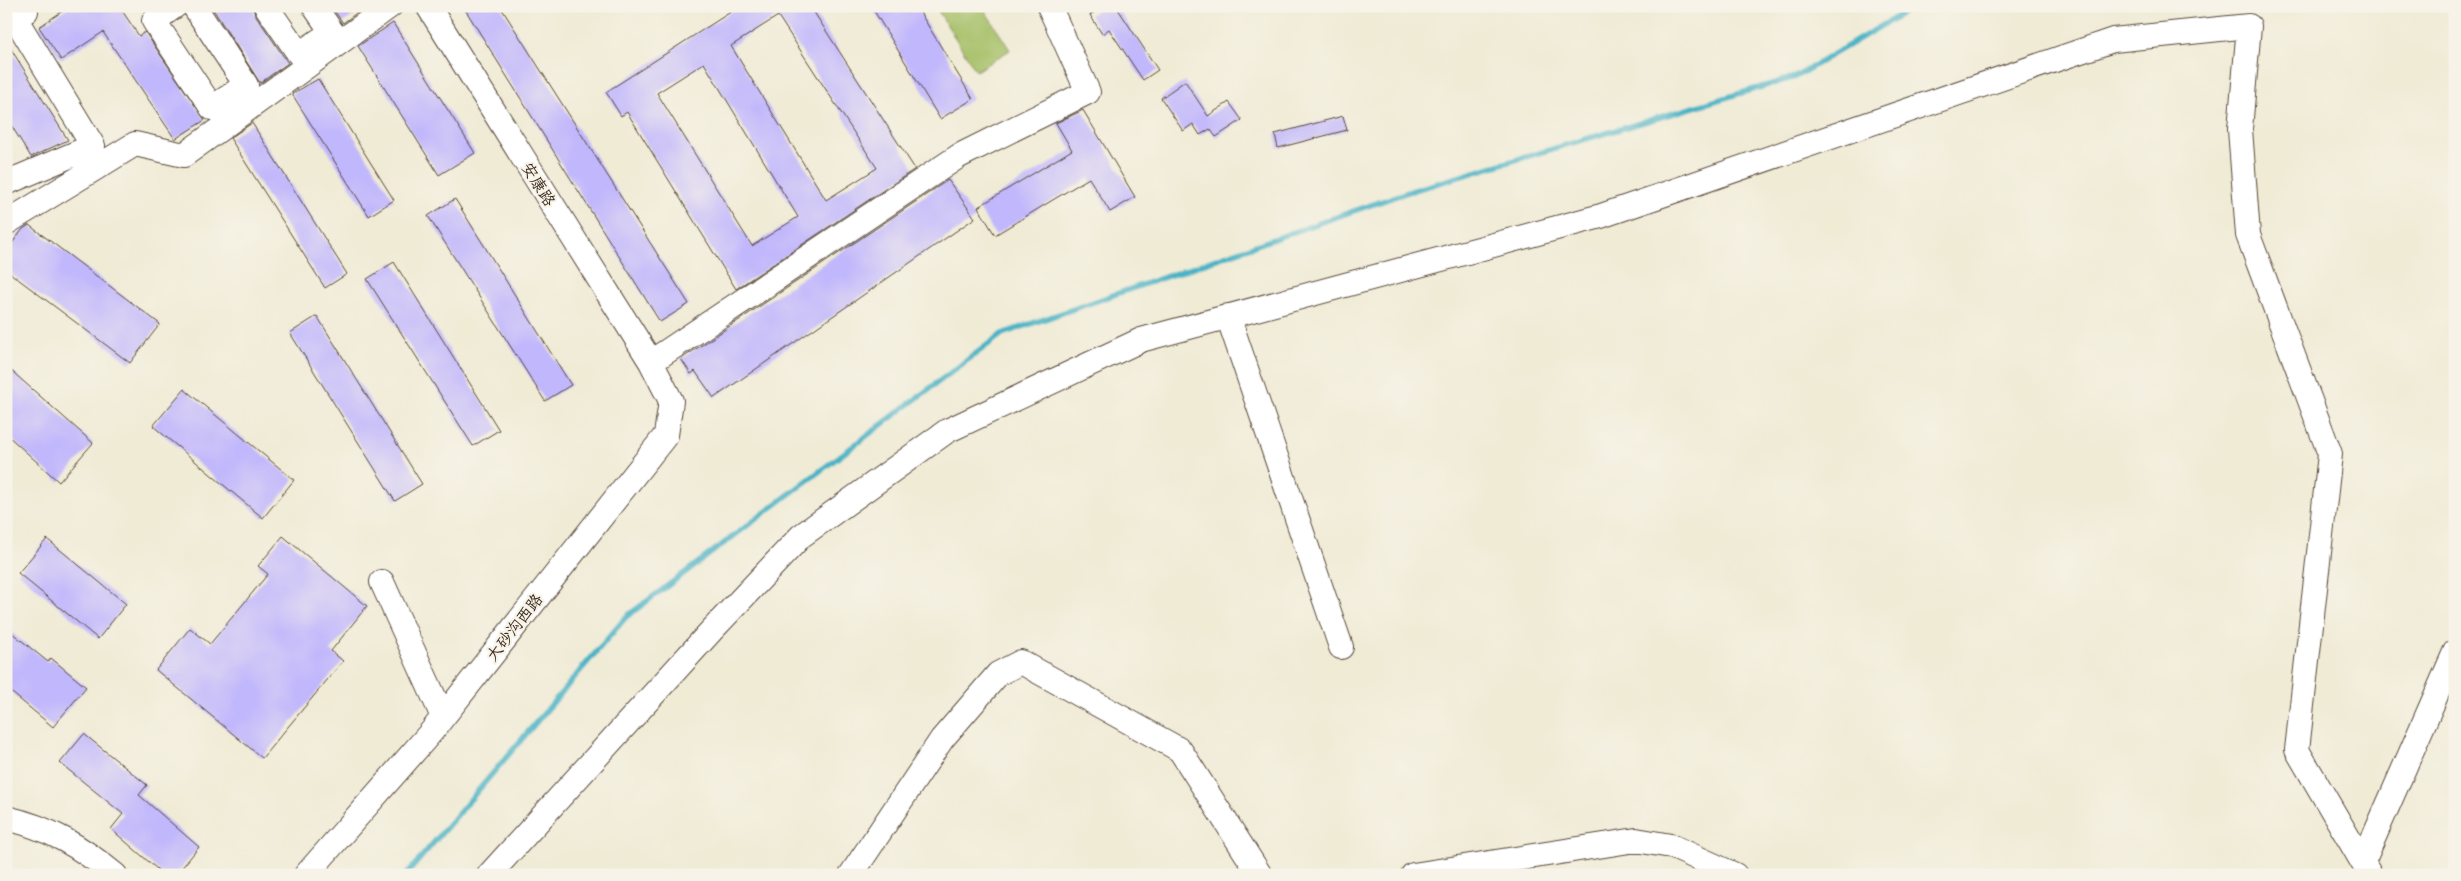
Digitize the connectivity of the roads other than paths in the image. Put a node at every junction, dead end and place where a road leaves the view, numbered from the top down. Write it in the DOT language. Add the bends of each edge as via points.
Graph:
graph roads {
  1 [pos="23,6"];
  2 [pos="175,6"];
  3 [pos="194,6"];
  4 [pos="266,6"];
  5 [pos="314,6"];
  6 [pos="390,6"];
  7 [pos="428,6"];
  8 [pos="1049,6"];
  9 [pos="6,183"];
  10 [pos="6,223"];
  11 [pos="1228,316"];
  12 [pos="651,362"];
  13 [pos="382,582"];
  14 [pos="1341,646"];
  15 [pos="2455,652"];
  16 [pos="443,717"];
  17 [pos="6,818"];
  18 [pos="2366,868"];
  19 [pos="115,875"];
  20 [pos="306,875"];
  21 [pos="489,875"];
  22 [pos="852,875"];
  23 [pos="1260,875"];
  24 [pos="1413,875"];
  25 [pos="1735,875"];
  1 -- 9 [label="street" via="26,11 15,18 93,146"];
  2 -- 3 [label="street" via="154,20 212,108 246,85"];
  4 -- 5 [label="street" via="299,54 332,32"];
  6 -- 10 [label="street" via="184,155 135,144"];
  7 -- 12 [label="street, 安康路"];
  8 -- 12 [label="street" via="1088,92 959,156"];
  11 -- 14 [label="street"];
  11 -- 18 [label="street" via="1601,216 2113,40 2249,26 2240,129 2248,235 2330,454 2297,750"];
  11 -- 21 [label="street" via="1141,340 948,431 801,536 698,644"];
  12 -- 16 [label="street, 大砂沟西路" via="672,401 666,435"];
  13 -- 16 [label="street"];
  15 -- 18 [label="street"];
  16 -- 20 [label="street, 大砂沟西路"];
  17 -- 19 [label="street" via="33,824 87,852"];
  22 -- 23 [label="street" via="942,739 998,674 1021,662 1180,750"];
  24 -- 25 [label="street" via="1636,840 1671,846"];
}
